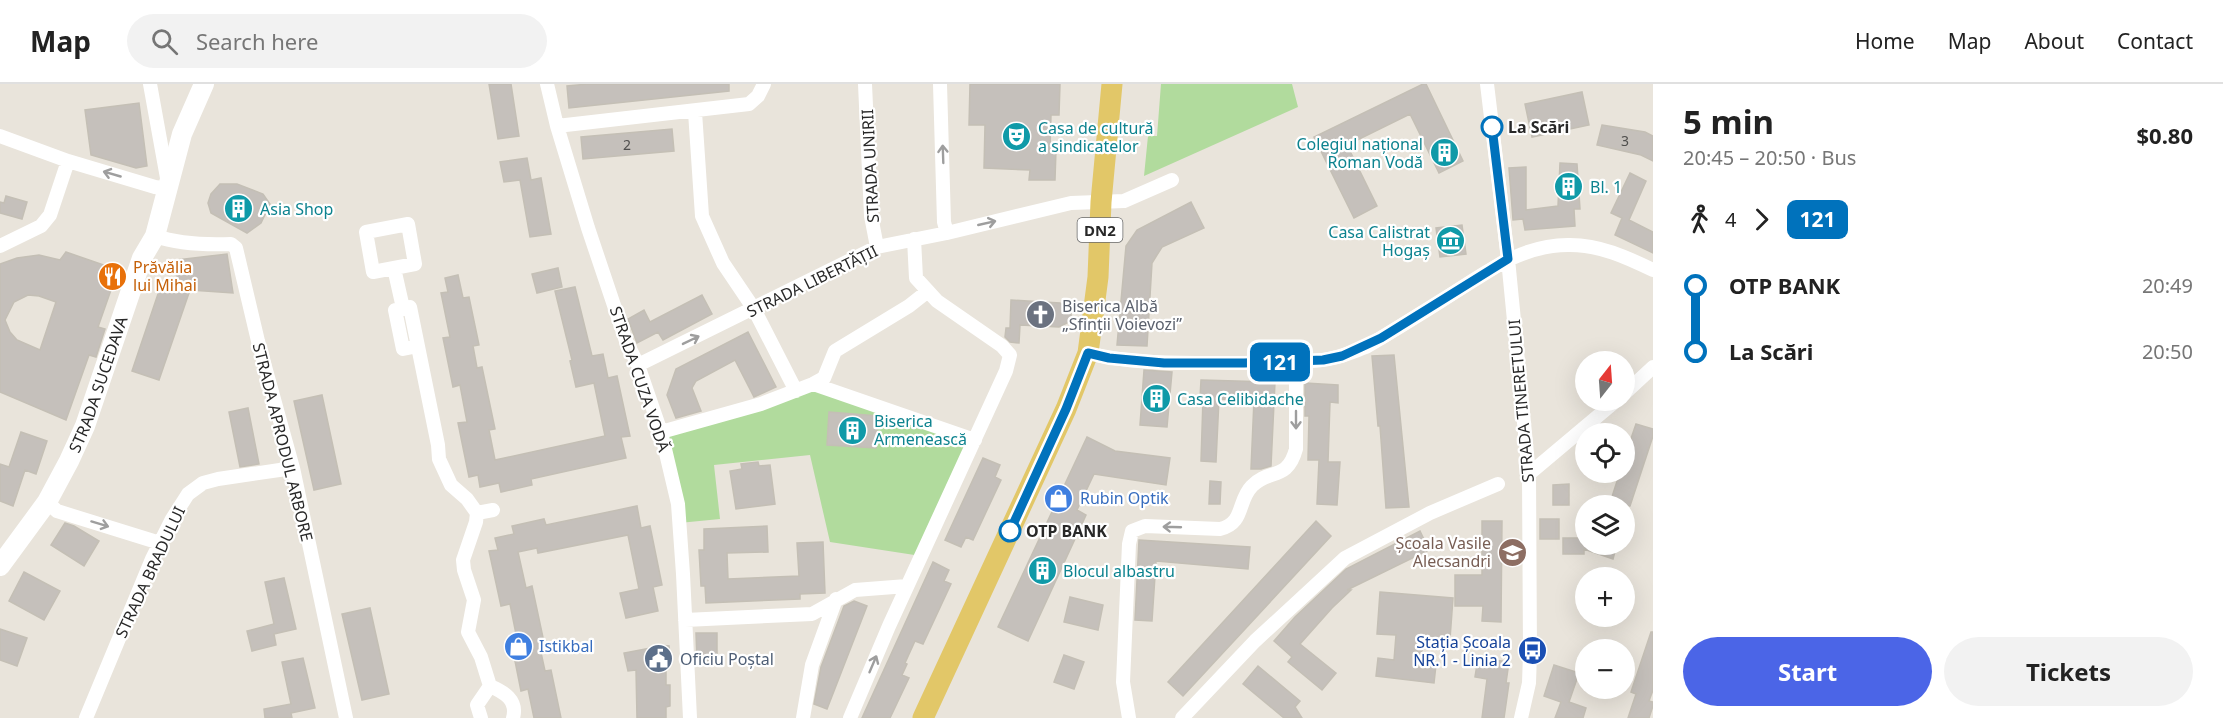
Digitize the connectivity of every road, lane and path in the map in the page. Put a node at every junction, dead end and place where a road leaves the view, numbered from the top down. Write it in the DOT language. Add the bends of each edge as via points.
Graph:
graph roads {
  1 [pos="150,84"];
  2 [pos="216,84"];
  3 [pos="547,84"];
  4 [pos="764,84"];
  5 [pos="865,84"];
  6 [pos="940,84"];
  7 [pos="1112,84"];
  8 [pos="1487,84"];
  9 [pos="201,92"];
  10 [pos="695,112"];
  11 [pos="557,126"];
  12 [pos="0,136"];
  13 [pos="68,161"];
  14 [pos="1172,180"];
  15 [pos="168,189"];
  16 [pos="1101,202"];
  17 [pos="946,233"];
  18 [pos="155,236"];
  19 [pos="914,239"];
  20 [pos="0,246"];
  21 [pos="877,247"];
  22 [pos="1508,259"];
  23 [pos="394,268"];
  24 [pos="1653,270"];
  25 [pos="928,291"];
  26 [pos="754,309"];
  27 [pos="1088,353"];
  28 [pos="1296,361"];
  29 [pos="638,365"];
  30 [pos="1653,367"];
  31 [pos="813,384"];
  32 [pos="1635,384"];
  33 [pos="796,391"];
  34 [pos="1604,411"];
  35 [pos="661,432"];
  36 [pos="975,440"];
  37 [pos="293,468"];
  38 [pos="1529,474"];
  39 [pos="1498,484"];
  40 [pos="47,502"];
  41 [pos="493,510"];
  42 [pos="477,513"];
  43 [pos="160,543"];
  44 [pos="0,566"];
  45 [pos="908,586"];
  46 [pos="836,600"];
  47 [pos="685,620"];
  48 [pos="490,686"];
  49 [pos="86,718"];
  50 [pos="346,718"];
  51 [pos="481,718"];
  52 [pos="513,718"];
  53 [pos="690,718"];
  54 [pos="803,718"];
  55 [pos="850,718"];
  56 [pos="923,718"];
  57 [pos="1129,718"];
  58 [pos="1182,718"];
  59 [pos="1521,718"];
  1 -- 15 [label="street, STRADA SUCEDAVA"];
  2 -- 9 [label="street, STRADA SUCEDAVA"];
  3 -- 11 [label="street, STRADA CUZA VODĂ"];
  4 -- 10 [label="street" via="749,104"];
  5 -- 21 [label="street, STRADA UNIRII"];
  17 -- 6 [label="street, one-way"];
  7 -- 16 [label="main road, DN2"];
  8 -- 22 [label="street, STRADA TINERETULUI"];
  9 -- 15 [label="street, STRADA SUCEDAVA" via="182,134"];
  10 -- 11 [label="street"];
  10 -- 26 [label="street" via="702,216 723,263"];
  11 -- 29 [label="street, STRADA CUZA VODĂ" via="626,341"];
  12 -- 13 [label="street"];
  15 -- 13 [label="street, one-way"];
  13 -- 20 [label="street" via="50,215 41,226"];
  14 -- 16 [label="street, STRADA LIBERTĂȚII" via="1124,201"];
  15 -- 18 [label="street, STRADA SUCEDAVA"];
  17 -- 16 [label="street, STRADA LIBERTĂȚII, one-way" via="1071,203"];
  16 -- 27 [label="main road, DN2" via="1098,277"];
  17 -- 19 [label="street, STRADA LIBERTĂȚII"];
  18 -- 37 [label="street, STRADA APRODUL ARBORE" via="168,241 231,244 236,248"];
  18 -- 40 [label="street, STRADA SUCEDAVA" via="142,258 85,426"];
  19 -- 21 [label="street, STRADA LIBERTĂȚII"];
  19 -- 25 [label="street" via="916,278"];
  21 -- 26 [label="street, STRADA LIBERTĂȚII"];
  22 -- 24 [label="street" via="1548,246 1570,245 1622,255"];
  22 -- 28 [label="street" via="1366,347 1323,360"];
  22 -- 38 [label="street, STRADA TINERETULUI"];
  23 -- 42 [label="street" via="403,308 395,310 403,349 418,346 444,472"];
  25 -- 31 [label="street" via="835,351 824,378"];
  25 -- 36 [label="street" via="1010,355"];
  29 -- 26 [label="street, STRADA LIBERTĂȚII, one-way"];
  26 -- 33 [label="street"];
  27 -- 28 [label="street" via="1164,363"];
  27 -- 56 [label="main road, DN2" via="1066,409"];
  28 -- 57 [label="street, one-way" via="1296,448 1286,469 1252,486 1230,526 1145,526 1132,531 1123,682"];
  29 -- 35 [label="street, STRADA CUZA VODĂ"];
  30 -- 32 [label="street"];
  31 -- 33 [label="street"];
  31 -- 36 [label="street"];
  33 -- 35 [label="street"];
  34 -- 38 [label="street"];
  35 -- 47 [label="street, STRADA CUZA VODĂ" via="678,504"];
  36 -- 45 [label="street"];
  37 -- 43 [label="street, STRADA BRADULUI" via="203,483 188,494"];
  37 -- 50 [label="street, STRADA APRODUL ARBORE"];
  38 -- 59 [label="street, STRADA TINERETULUI" via="1530,654"];
  39 -- 58 [label="street" via="1430,513 1345,558 1255,641"];
  40 -- 43 [label="street, one-way" via="57,511"];
  40 -- 44 [label="street, STRADA SUCEDAVA"];
  41 -- 42 [label="street"];
  42 -- 48 [label="street" via="463,560 474,600 468,632"];
  43 -- 49 [label="street, STRADA BRADULUI"];
  45 -- 46 [label="street" via="855,590"];
  55 -- 45 [label="street, one-way"];
  46 -- 47 [label="street" via="812,614"];
  46 -- 54 [label="street" via="812,665"];
  47 -- 53 [label="street, STRADA CUZA VODĂ"];
  48 -- 51 [label="street" via="477,705"];
  48 -- 52 [label="street" via="512,700"];
}
